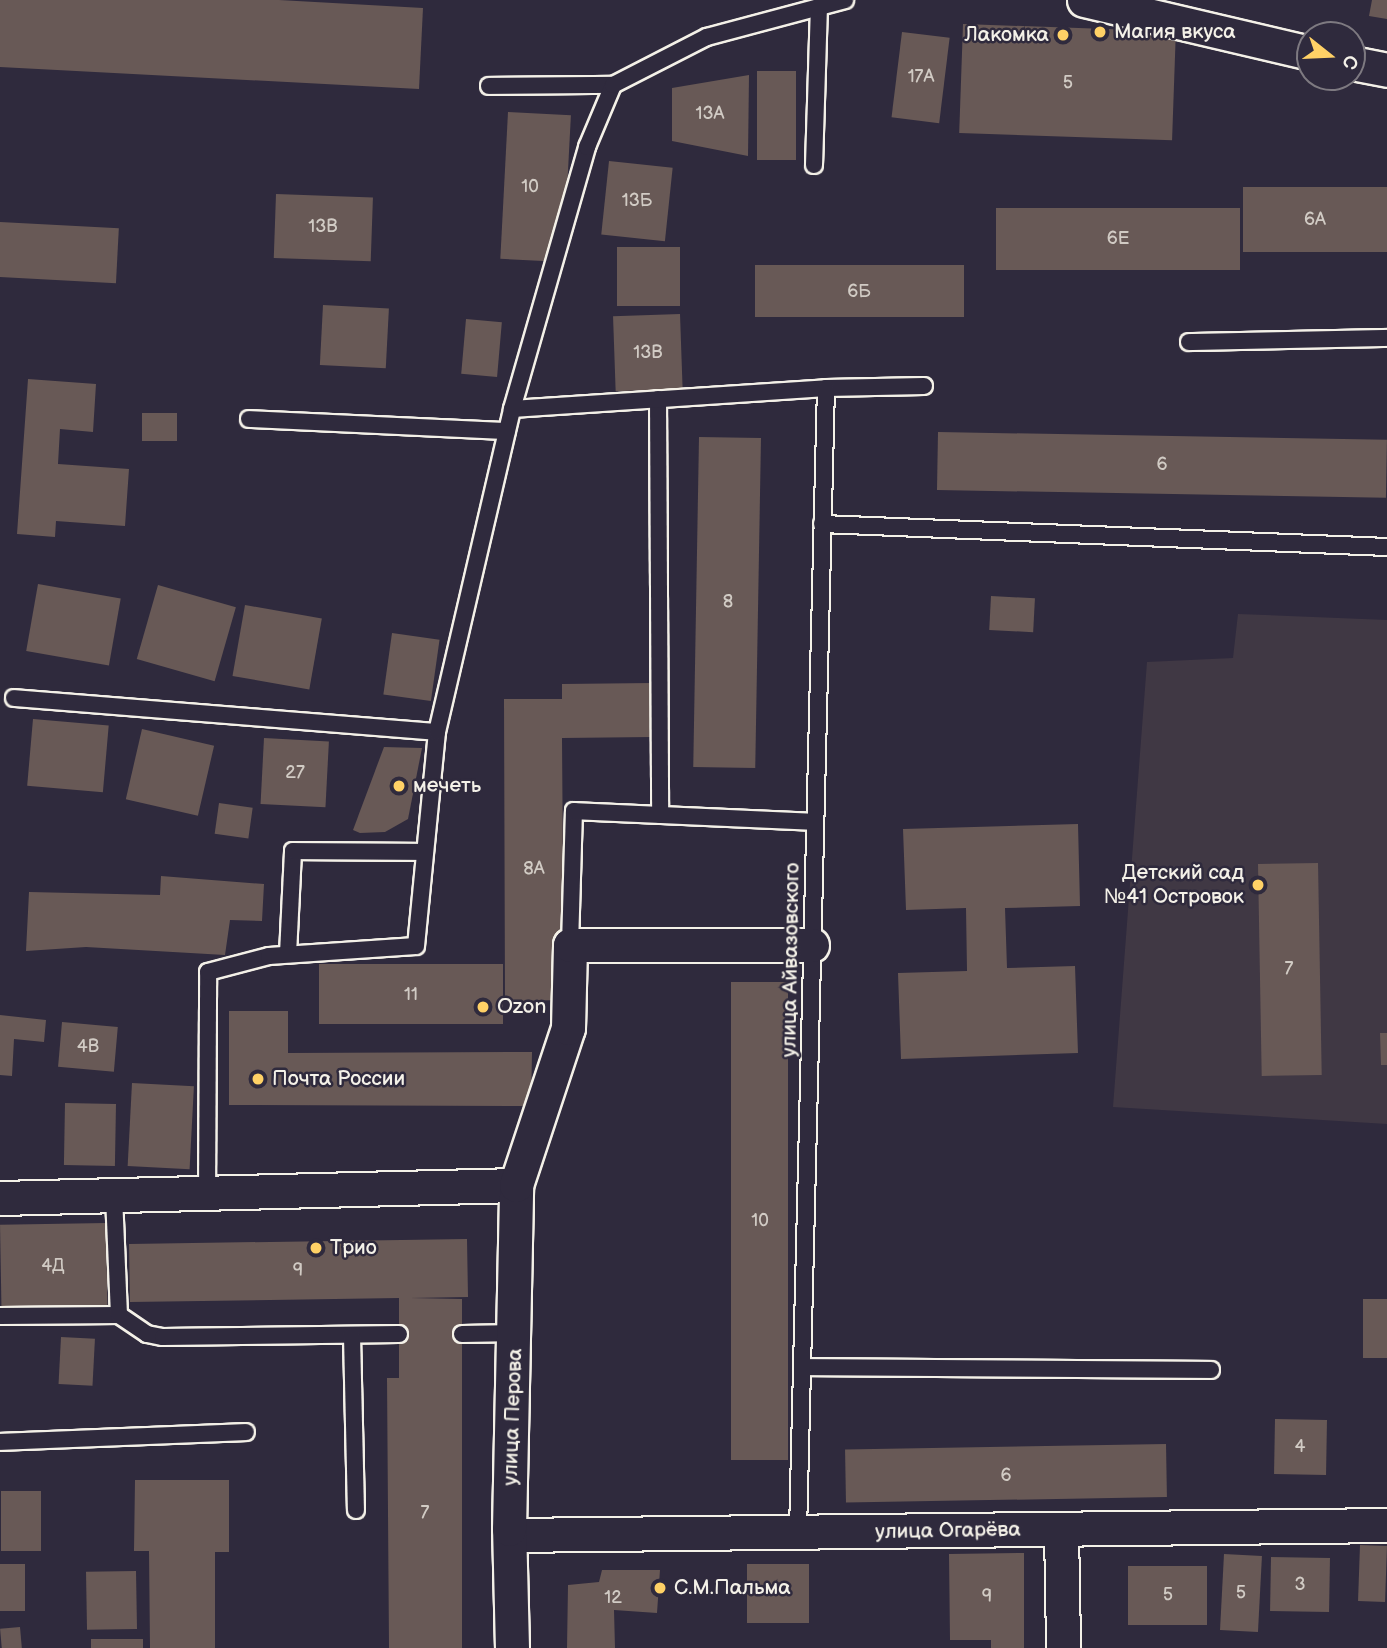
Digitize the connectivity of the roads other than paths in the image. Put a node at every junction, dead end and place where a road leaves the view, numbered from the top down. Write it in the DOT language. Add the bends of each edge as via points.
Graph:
graph roads {
  1 [pos="845,0"];
  2 [pos="1084,0"];
  3 [pos="819,7"];
  4 [pos="1296,50"];
  5 [pos="1366,66"];
  6 [pos="1387,70"];
  7 [pos="613,85"];
  8 [pos="489,86"];
  9 [pos="814,166"];
  10 [pos="1387,338"];
  11 [pos="1189,342"];
  12 [pos="924,386"];
  13 [pos="826,388"];
  14 [pos="657,399"];
  15 [pos="512,409"];
  16 [pos="249,419"];
  17 [pos="507,431"];
  18 [pos="822,524"];
  19 [pos="1387,547"];
  20 [pos="14,698"];
  21 [pos="437,732"];
  22 [pos="660,815"];
  23 [pos="815,822"];
  24 [pos="425,852"];
  25 [pos="570,945"];
  26 [pos="812,945"];
  27 [pos="288,954"];
  28 [pos="516,1185"];
  29 [pos="207,1195"];
  30 [pos="114,1196"];
  31 [pos="0,1198"];
  32 [pos="119,1315"];
  33 [pos="0,1316"];
  34 [pos="515,1333"];
  35 [pos="399,1334"];
  36 [pos="462,1334"];
  37 [pos="352,1336"];
  38 [pos="802,1367"];
  39 [pos="1211,1370"];
  40 [pos="246,1432"];
  41 [pos="0,1442"];
  42 [pos="356,1510"];
  43 [pos="1387,1525"];
  44 [pos="1061,1530"];
  45 [pos="797,1532"];
  46 [pos="510,1535"];
  47 [pos="512,1648"];
  48 [pos="1063,1648"];
  1 -- 3 [label="lane"];
  2 -- 4 [label="street"];
  3 -- 7 [label="lane" via="707,37"];
  3 -- 9 [label="lane"];
  5 -- 6 [label="street"];
  7 -- 8 [label="lane"];
  7 -- 15 [label="lane" via="587,147"];
  10 -- 11 [label="lane"];
  12 -- 13 [label="lane"];
  13 -- 14 [label="lane"];
  13 -- 18 [label="lane, улица Айвазовского"];
  14 -- 15 [label="lane"];
  14 -- 22 [label="lane"];
  15 -- 17 [label="lane"];
  16 -- 17 [label="lane"];
  17 -- 21 [label="lane"];
  18 -- 19 [label="lane"];
  18 -- 23 [label="lane, улица Айвазовского"];
  20 -- 21 [label="lane"];
  21 -- 24 [label="lane"];
  22 -- 23 [label="lane"];
  22 -- 25 [label="lane" via="574,811"];
  23 -- 26 [label="lane, улица Айвазовского"];
  24 -- 27 [label="lane" via="416,946"];
  24 -- 27 [label="lane" via="293,851"];
  25 -- 26 [label="street"];
  25 -- 28 [label="street, улица Перова" via="568,1028"];
  26 -- 38 [label="lane, улица Айвазовского"];
  27 -- 29 [label="lane" via="208,972"];
  28 -- 29 [label="street"];
  28 -- 34 [label="street, улица Перова"];
  29 -- 30 [label="street"];
  30 -- 31 [label="street"];
  30 -- 32 [label="lane"];
  32 -- 33 [label="lane"];
  32 -- 37 [label="lane" via="147,1334 163,1336"];
  34 -- 36 [label="lane"];
  34 -- 46 [label="street, улица Перова"];
  35 -- 37 [label="lane"];
  37 -- 42 [label="lane"];
  38 -- 39 [label="lane"];
  38 -- 45 [label="lane, улица Айвазовского"];
  40 -- 41 [label="lane"];
  43 -- 44 [label="street, улица Огарёва"];
  44 -- 45 [label="street, улица Огарёва"];
  44 -- 48 [label="street"];
  45 -- 46 [label="street, улица Огарёва"];
  46 -- 47 [label="street, улица Перова"];
}
